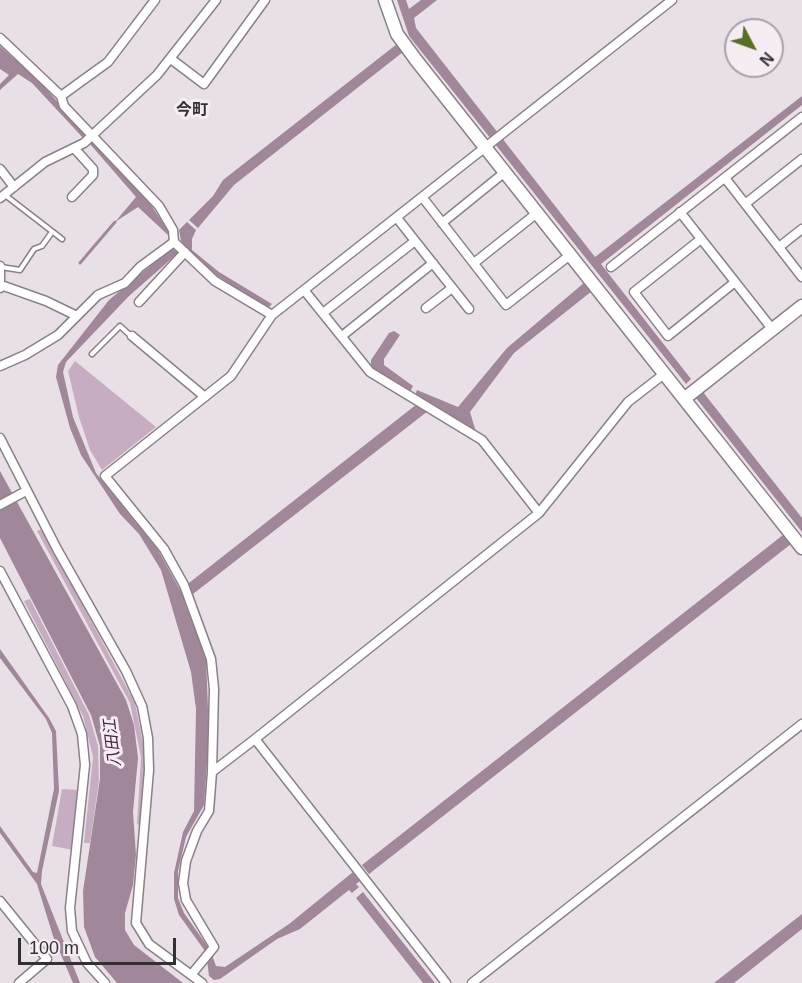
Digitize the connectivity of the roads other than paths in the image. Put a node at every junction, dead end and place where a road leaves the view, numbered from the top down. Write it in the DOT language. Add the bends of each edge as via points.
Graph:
graph roads {
  1 [pos="154,0"];
  2 [pos="216,0"];
  3 [pos="265,0"];
  4 [pos="385,0"];
  5 [pos="672,0"];
  6 [pos="0,38"];
  7 [pos="171,58"];
  8 [pos="61,96"];
  9 [pos="802,117"];
  10 [pos="92,136"];
  11 [pos="493,141"];
  12 [pos="74,148"];
  13 [pos="802,159"];
  14 [pos="0,169"];
  15 [pos="505,172"];
  16 [pos="725,178"];
  17 [pos="14,187"];
  18 [pos="2,196"];
  19 [pos="72,197"];
  20 [pos="423,198"];
  21 [pos="745,204"];
  22 [pos="680,212"];
  23 [pos="537,213"];
  24 [pos="397,218"];
  25 [pos="442,223"];
  26 [pos="802,229"];
  27 [pos="52,232"];
  28 [pos="62,239"];
  29 [pos="701,239"];
  30 [pos="415,241"];
  31 [pos="174,242"];
  32 [pos="779,247"];
  33 [pos="185,252"];
  34 [pos="570,255"];
  35 [pos="433,263"];
  36 [pos="474,263"];
  37 [pos="0,267"];
  38 [pos="610,267"];
  39 [pos="802,277"];
  40 [pos="735,282"];
  41 [pos="0,286"];
  42 [pos="452,288"];
  43 [pos="304,290"];
  44 [pos="139,302"];
  45 [pos="802,306"];
  46 [pos="426,308"];
  47 [pos="469,309"];
  48 [pos="323,313"];
  49 [pos="273,315"];
  50 [pos="77,316"];
  51 [pos="773,330"];
  52 [pos="132,336"];
  53 [pos="342,336"];
  54 [pos="92,354"];
  55 [pos="0,366"];
  56 [pos="664,374"];
  57 [pos="205,397"];
  58 [pos="684,399"];
  59 [pos="0,438"];
  60 [pos="26,491"];
  61 [pos="0,505"];
  62 [pos="539,513"];
  63 [pos="802,548"];
  64 [pos="0,572"];
  65 [pos="802,724"];
  66 [pos="255,739"];
  67 [pos="212,772"];
  68 [pos="1,905"];
  69 [pos="191,975"];
  70 [pos="19,983"];
  71 [pos="105,983"];
  72 [pos="202,983"];
  73 [pos="446,983"];
  74 [pos="472,983"];
  1 -- 8 [label="street" via="108,62"];
  2 -- 7 [label="street"];
  3 -- 7 [label="street" via="204,84"];
  4 -- 11 [label="street" via="397,34"];
  5 -- 11 [label="street"];
  6 -- 8 [label="street"];
  7 -- 10 [label="street"];
  8 -- 10 [label="street" via="64,106"];
  9 -- 16 [label="street"];
  10 -- 12 [label="street"];
  10 -- 31 [label="street" via="159,206 173,230"];
  11 -- 15 [label="street"];
  11 -- 20 [label="street"];
  12 -- 17 [label="street" via="45,162"];
  12 -- 19 [label="street" via="93,169 93,175"];
  13 -- 21 [label="street"];
  14 -- 17 [label="street"];
  15 -- 23 [label="street"];
  15 -- 25 [label="street"];
  16 -- 21 [label="street"];
  16 -- 22 [label="street"];
  17 -- 18 [label="street"];
  18 -- 27 [label="lane"];
  20 -- 24 [label="street"];
  20 -- 25 [label="street"];
  21 -- 32 [label="street"];
  22 -- 29 [label="street"];
  22 -- 38 [label="street"];
  23 -- 34 [label="street"];
  23 -- 36 [label="street"];
  24 -- 30 [label="street"];
  24 -- 43 [label="street"];
  25 -- 36 [label="street"];
  26 -- 32 [label="street"];
  27 -- 28 [label="lane"];
  27 -- 37 [label="lane" via="20,270"];
  29 -- 40 [label="street"];
  29 -- 40 [label="street" via="634,292 668,336"];
  30 -- 35 [label="street"];
  30 -- 48 [label="street"];
  31 -- 33 [label="street"];
  31 -- 50 [label="street" via="125,283 98,295"];
  32 -- 39 [label="street"];
  33 -- 44 [label="street"];
  33 -- 49 [label="street" via="215,281"];
  34 -- 36 [label="street" via="506,305"];
  34 -- 56 [label="street"];
  35 -- 42 [label="street"];
  35 -- 53 [label="street"];
  37 -- 41 [label="street"];
  40 -- 51 [label="street"];
  41 -- 50 [label="street"];
  42 -- 46 [label="street"];
  42 -- 47 [label="street"];
  43 -- 48 [label="street"];
  43 -- 49 [label="street"];
  45 -- 51 [label="street"];
  48 -- 53 [label="street"];
  49 -- 57 [label="street" via="231,376"];
  50 -- 55 [label="street" via="58,335"];
  51 -- 58 [label="street"];
  52 -- 54 [label="lane" via="120,326"];
  52 -- 57 [label="street"];
  53 -- 62 [label="street" via="370,372 482,440"];
  56 -- 58 [label="street"];
  56 -- 62 [label="street" via="628,402"];
  57 -- 67 [label="street" via="105,476 164,549 184,585 211,659"];
  58 -- 63 [label="street"];
  59 -- 60 [label="street"];
  60 -- 61 [label="street"];
  60 -- 69 [label="street" via="142,706 149,770 136,923 149,944"];
  62 -- 66 [label="street"];
  64 -- 71 [label="street" via="72,706 82,734 85,765 70,908 72,931 87,963"];
  65 -- 74 [label="street"];
  66 -- 67 [label="street"];
  66 -- 73 [label="street"];
  67 -- 69 [label="street" via="209,811 190,851 183,883 186,900 214,947"];
  68 -- 70 [label="street" via="47,959"];
  69 -- 72 [label="street"];
}
